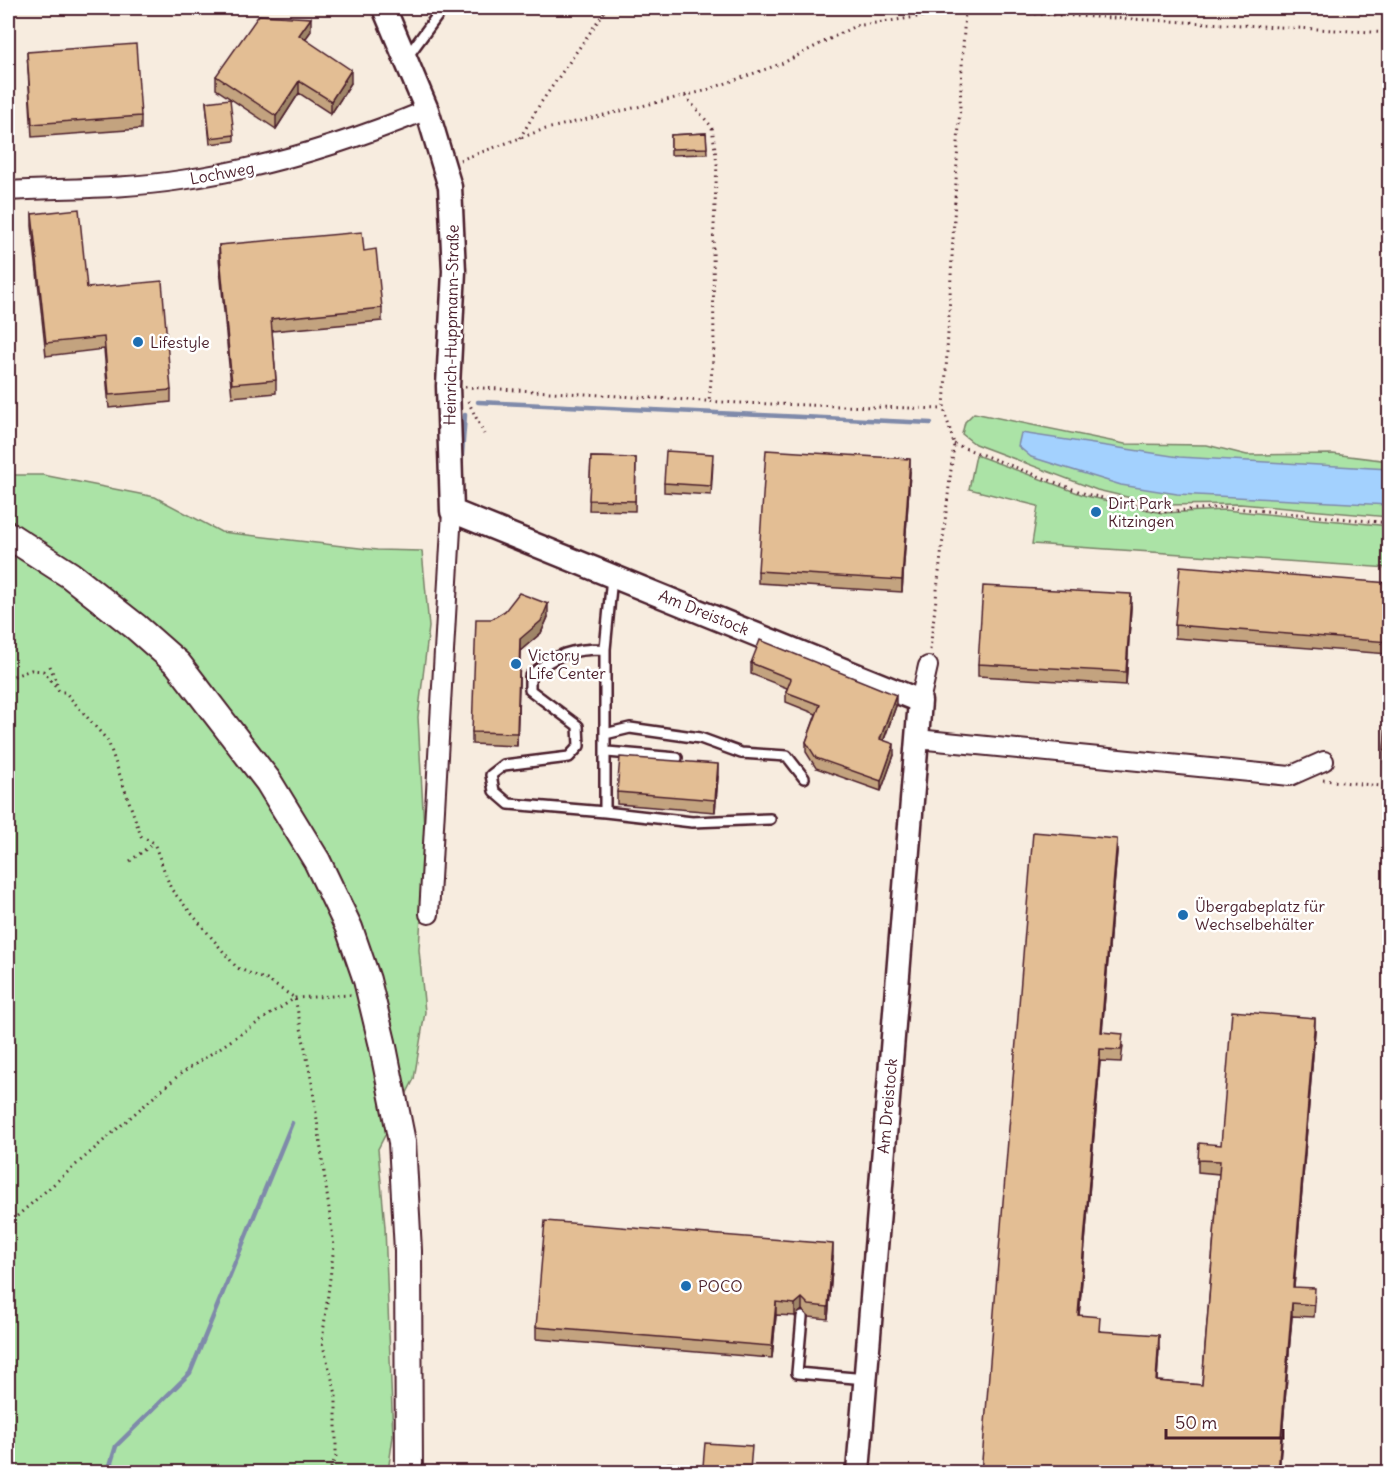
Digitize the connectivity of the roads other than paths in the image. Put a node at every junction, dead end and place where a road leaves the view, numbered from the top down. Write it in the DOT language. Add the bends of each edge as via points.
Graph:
graph roads {
  1 [pos="384,8"];
  2 [pos="443,8"];
  3 [pos="405,59"];
  4 [pos="427,110"];
  5 [pos="8,191"];
  6 [pos="452,511"];
  7 [pos="8,535"];
  8 [pos="612,575"];
  9 [pos="605,649"];
  10 [pos="928,666"];
  11 [pos="920,701"];
  12 [pos="605,734"];
  13 [pos="917,739"];
  14 [pos="607,752"];
  15 [pos="677,758"];
  16 [pos="1324,761"];
  17 [pos="804,778"];
  18 [pos="605,812"];
  19 [pos="770,819"];
  20 [pos="429,914"];
  21 [pos="802,1317"];
  22 [pos="866,1379"];
  23 [pos="409,1473"];
  24 [pos="858,1473"];
  1 -- 3 [label="street, Heinrich-Huppmann-Straße"];
  2 -- 3 [label="lane"];
  3 -- 4 [label="street, Heinrich-Huppmann-Straße"];
  4 -- 5 [label="street, Lochweg" via="305,156 236,172 178,181"];
  4 -- 6 [label="street, Heinrich-Huppmann-Straße" via="450,187 454,271 448,386"];
  6 -- 8 [label="street, Am Dreistock"];
  6 -- 20 [label="street"];
  7 -- 23 [label="main road" via="70,575 178,664 268,781 317,861 349,928 370,995 402,1142 408,1251"];
  8 -- 9 [label="lane"];
  8 -- 11 [label="street, Am Dreistock"];
  9 -- 12 [label="lane"];
  9 -- 18 [label="lane" via="574,649 530,676 530,690 579,726 579,746 569,757 504,765 491,775 494,791 509,804"];
  10 -- 11 [label="street"];
  11 -- 13 [label="street, Am Dreistock"];
  12 -- 14 [label="lane"];
  12 -- 17 [label="lane" via="630,728 700,738 741,753 786,756"];
  13 -- 16 [label="street" via="1290,776"];
  13 -- 22 [label="street, Am Dreistock"];
  14 -- 15 [label="lane"];
  14 -- 18 [label="lane"];
  18 -- 19 [label="lane" via="692,822"];
  21 -- 22 [label="lane" via="797,1373"];
  22 -- 24 [label="street, Am Dreistock"];
}
